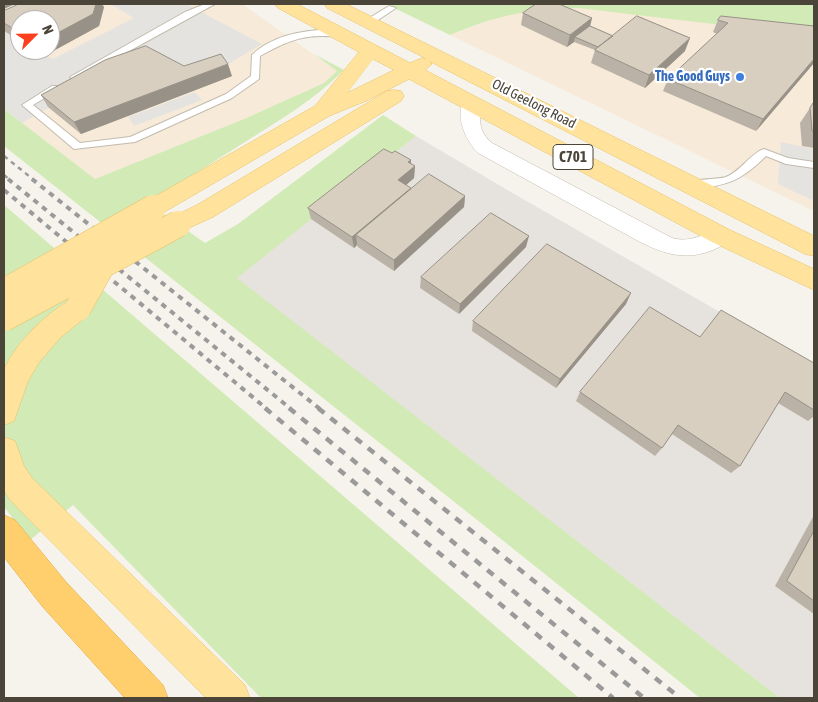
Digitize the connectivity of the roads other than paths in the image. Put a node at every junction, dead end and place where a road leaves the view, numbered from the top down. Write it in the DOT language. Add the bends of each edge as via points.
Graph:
graph roads {
  1 [pos="211,4"];
  2 [pos="284,4"];
  3 [pos="333,4"];
  4 [pos="392,8"];
  5 [pos="369,22"];
  6 [pos="346,36"];
  7 [pos="372,49"];
  8 [pos="440,58"];
  9 [pos="417,74"];
  10 [pos="471,102"];
  11 [pos="322,111"];
  12 [pos="814,165"];
  13 [pos="693,184"];
  14 [pos="722,236"];
  15 [pos="814,247"];
  16 [pos="102,266"];
  17 [pos="814,280"];
  18 [pos="4,292"];
  19 [pos="4,318"];
  20 [pos="4,412"];
  21 [pos="4,451"];
  22 [pos="4,531"];
  23 [pos="150,698"];
  24 [pos="232,698"];
  1 -- 6 [label="lane" via="27,104 78,147 132,140 229,96 256,78 256,55 282,40 297,34 321,32"];
  2 -- 6 [label="main road, Old Geelong Road / C701"];
  3 -- 5 [label="main road, Old Geelong Road / C701"];
  4 -- 5 [label="lane"];
  5 -- 8 [label="main road, Old Geelong Road / C701"];
  6 -- 7 [label="main road, Old Geelong Road / C701"];
  7 -- 9 [label="main road, Old Geelong Road / C701"];
  7 -- 11 [label="main road"];
  8 -- 9 [label="main road" via="434,70"];
  8 -- 13 [label="main road, Old Geelong Road / C701"];
  9 -- 10 [label="main road, Old Geelong Road / C701"];
  9 -- 11 [label="main road"];
  9 -- 16 [label="main road, bridge" via="205,211"];
  10 -- 14 [label="main road, Old Geelong Road / C701"];
  10 -- 14 [label="street, Old Geelong Road" via="470,130 485,148 647,236 668,246 689,249 707,245"];
  11 -- 18 [label="main road, bridge"];
  12 -- 13 [label="lane" via="786,161 764,152 734,179"];
  13 -- 15 [label="main road, Old Geelong Road / C701"];
  14 -- 17 [label="main road, Old Geelong Road / C701"];
  16 -- 19 [label="main road, bridge"];
  16 -- 20 [label="main road, bridge" via="78,308 33,347 11,385"];
  21 -- 24 [label="main road" via="10,473 22,489"];
  22 -- 23 [label="highway" via="54,594"];
}
